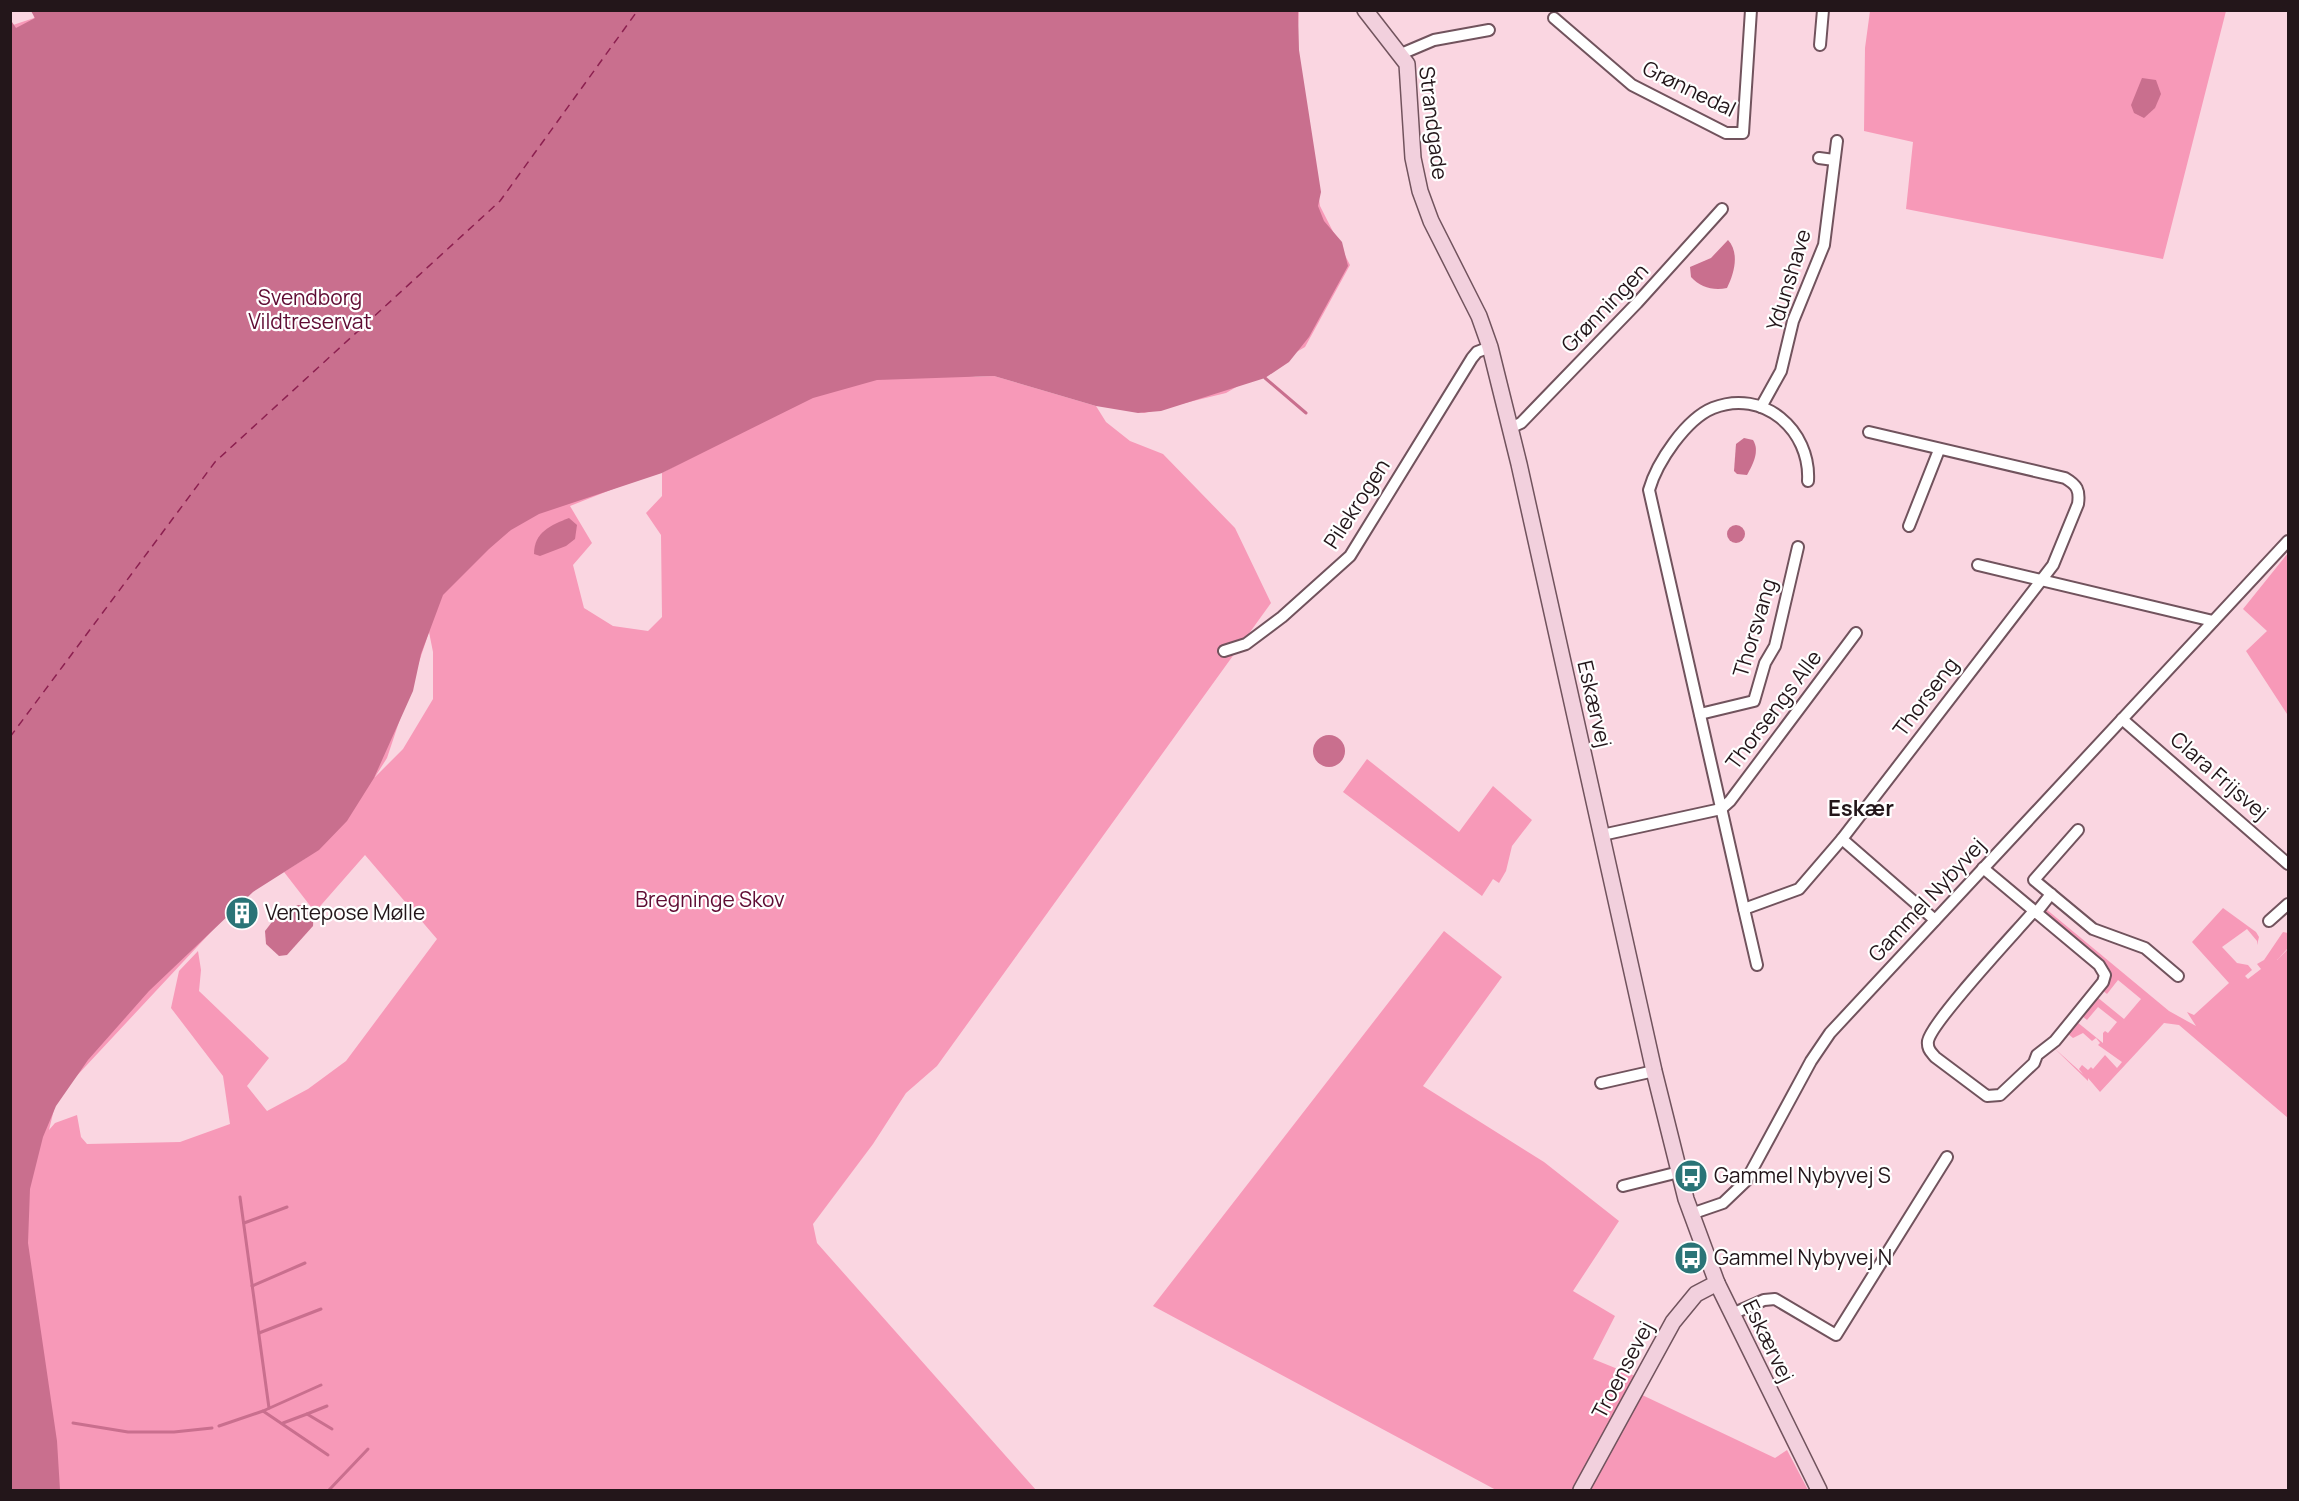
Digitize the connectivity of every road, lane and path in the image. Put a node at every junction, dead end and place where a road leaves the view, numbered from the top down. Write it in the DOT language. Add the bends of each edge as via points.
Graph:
graph roads {
  1 [pos="1365,10"];
  2 [pos="1751,10"];
  3 [pos="1823,10"];
  4 [pos="1554,18"];
  5 [pos="1490,30"];
  6 [pos="1820,45"];
  7 [pos="1401,54"];
  8 [pos="1837,141"];
  9 [pos="1818,158"];
  10 [pos="1834,160"];
  11 [pos="1722,209"];
  12 [pos="1490,347"];
  13 [pos="1761,406"];
  14 [pos="1510,428"];
  15 [pos="1869,432"];
  16 [pos="1939,450"];
  17 [pos="1808,481"];
  18 [pos="1909,526"];
  19 [pos="2289,541"];
  20 [pos="1798,548"];
  21 [pos="1978,565"];
  22 [pos="2041,579"];
  23 [pos="2214,621"];
  24 [pos="1856,633"];
  25 [pos="1224,651"];
  26 [pos="1700,714"];
  27 [pos="2122,719"];
  28 [pos="1721,809"];
  29 [pos="2078,830"];
  30 [pos="1602,835"];
  31 [pos="1842,839"];
  32 [pos="2289,864"];
  33 [pos="1983,868"];
  34 [pos="2050,894"];
  35 [pos="2289,904"];
  36 [pos="1744,909"];
  37 [pos="2035,912"];
  38 [pos="1935,920"];
  39 [pos="2270,921"];
  40 [pos="1757,965"];
  41 [pos="2178,976"];
  42 [pos="1654,1071"];
  43 [pos="1601,1083"];
  44 [pos="1947,1157"];
  45 [pos="1679,1172"];
  46 [pos="1623,1186"];
  47 [pos="1691,1214"];
  48 [pos="1717,1283"];
  49 [pos="1732,1314"];
  50 [pos="1581,1491"];
  51 [pos="1819,1491"];
  1 -- 7 [label="street, Strandgade"];
  2 -- 4 [label="street, Grønnedal" via="1743,133 1726,133 1632,86"];
  3 -- 6 [label="street"];
  5 -- 7 [label="street" via="1434,40"];
  7 -- 12 [label="street, Strandgade" via="1410,77 1413,158 1423,202 1479,316"];
  8 -- 10 [label="street, Ydunshave"];
  9 -- 10 [label="street"];
  10 -- 13 [label="street, Ydunshave" via="1824,245 1793,321 1781,371"];
  11 -- 14 [label="street, Grønningen" via="1521,423"];
  12 -- 14 [label="street, Eskærvej"];
  12 -- 25 [label="street, Pilekrogen" via="1472,358 1350,556 1282,617 1246,644"];
  13 -- 17 [label="street" via="1782,418 1798,436 1807,458"];
  13 -- 26 [label="street" via="1737,403 1702,414 1683,430 1653,477 1650,490"];
  14 -- 30 [label="street, Eskærvej"];
  15 -- 16 [label="street"];
  16 -- 18 [label="street"];
  16 -- 22 [label="street, Thorseng" via="2065,478 2075,484 2078,504 2053,565"];
  19 -- 23 [label="street, Gammel Nybyvej"];
  20 -- 26 [label="street, Thorsvang" via="1775,646 1765,663 1754,701"];
  21 -- 22 [label="street"];
  22 -- 23 [label="street"];
  22 -- 31 [label="street, Thorseng"];
  23 -- 27 [label="street, Gammel Nybyvej"];
  24 -- 28 [label="street, Thorsengs Alle"];
  26 -- 28 [label="street"];
  27 -- 32 [label="street, Clara Frijsvej"];
  27 -- 33 [label="street, Gammel Nybyvej"];
  28 -- 30 [label="street"];
  28 -- 36 [label="street"];
  29 -- 34 [label="street" via="2034,880"];
  30 -- 42 [label="street, Eskærvej"];
  31 -- 36 [label="street, Thorseng" via="1799,889"];
  31 -- 38 [label="street"];
  33 -- 37 [label="street"];
  33 -- 38 [label="street, Gammel Nybyvej"];
  34 -- 37 [label="street"];
  34 -- 41 [label="street" via="2093,929 2145,948"];
  35 -- 39 [label="street"];
  36 -- 40 [label="street"];
  37 -- 37 [label="street" via="2099,964 2105,977 2055,1041 2037,1054 2034,1063 2000,1095 1987,1096 1935,1058 1929,1050 1929,1038 1969,985"];
  38 -- 47 [label="street, Gammel Nybyvej" via="1820,1047 1746,1181 1723,1203"];
  42 -- 43 [label="street"];
  42 -- 45 [label="street, Eskærvej"];
  44 -- 49 [label="street" via="1836,1335 1775,1299"];
  45 -- 46 [label="street"];
  45 -- 47 [label="street, Eskærvej"];
  47 -- 48 [label="street, Eskærvej"];
  48 -- 49 [label="street, Eskærvej"];
  48 -- 50 [label="street, Troensevej" via="1696,1294 1673,1322"];
  49 -- 51 [label="street, Eskærvej"];
}
